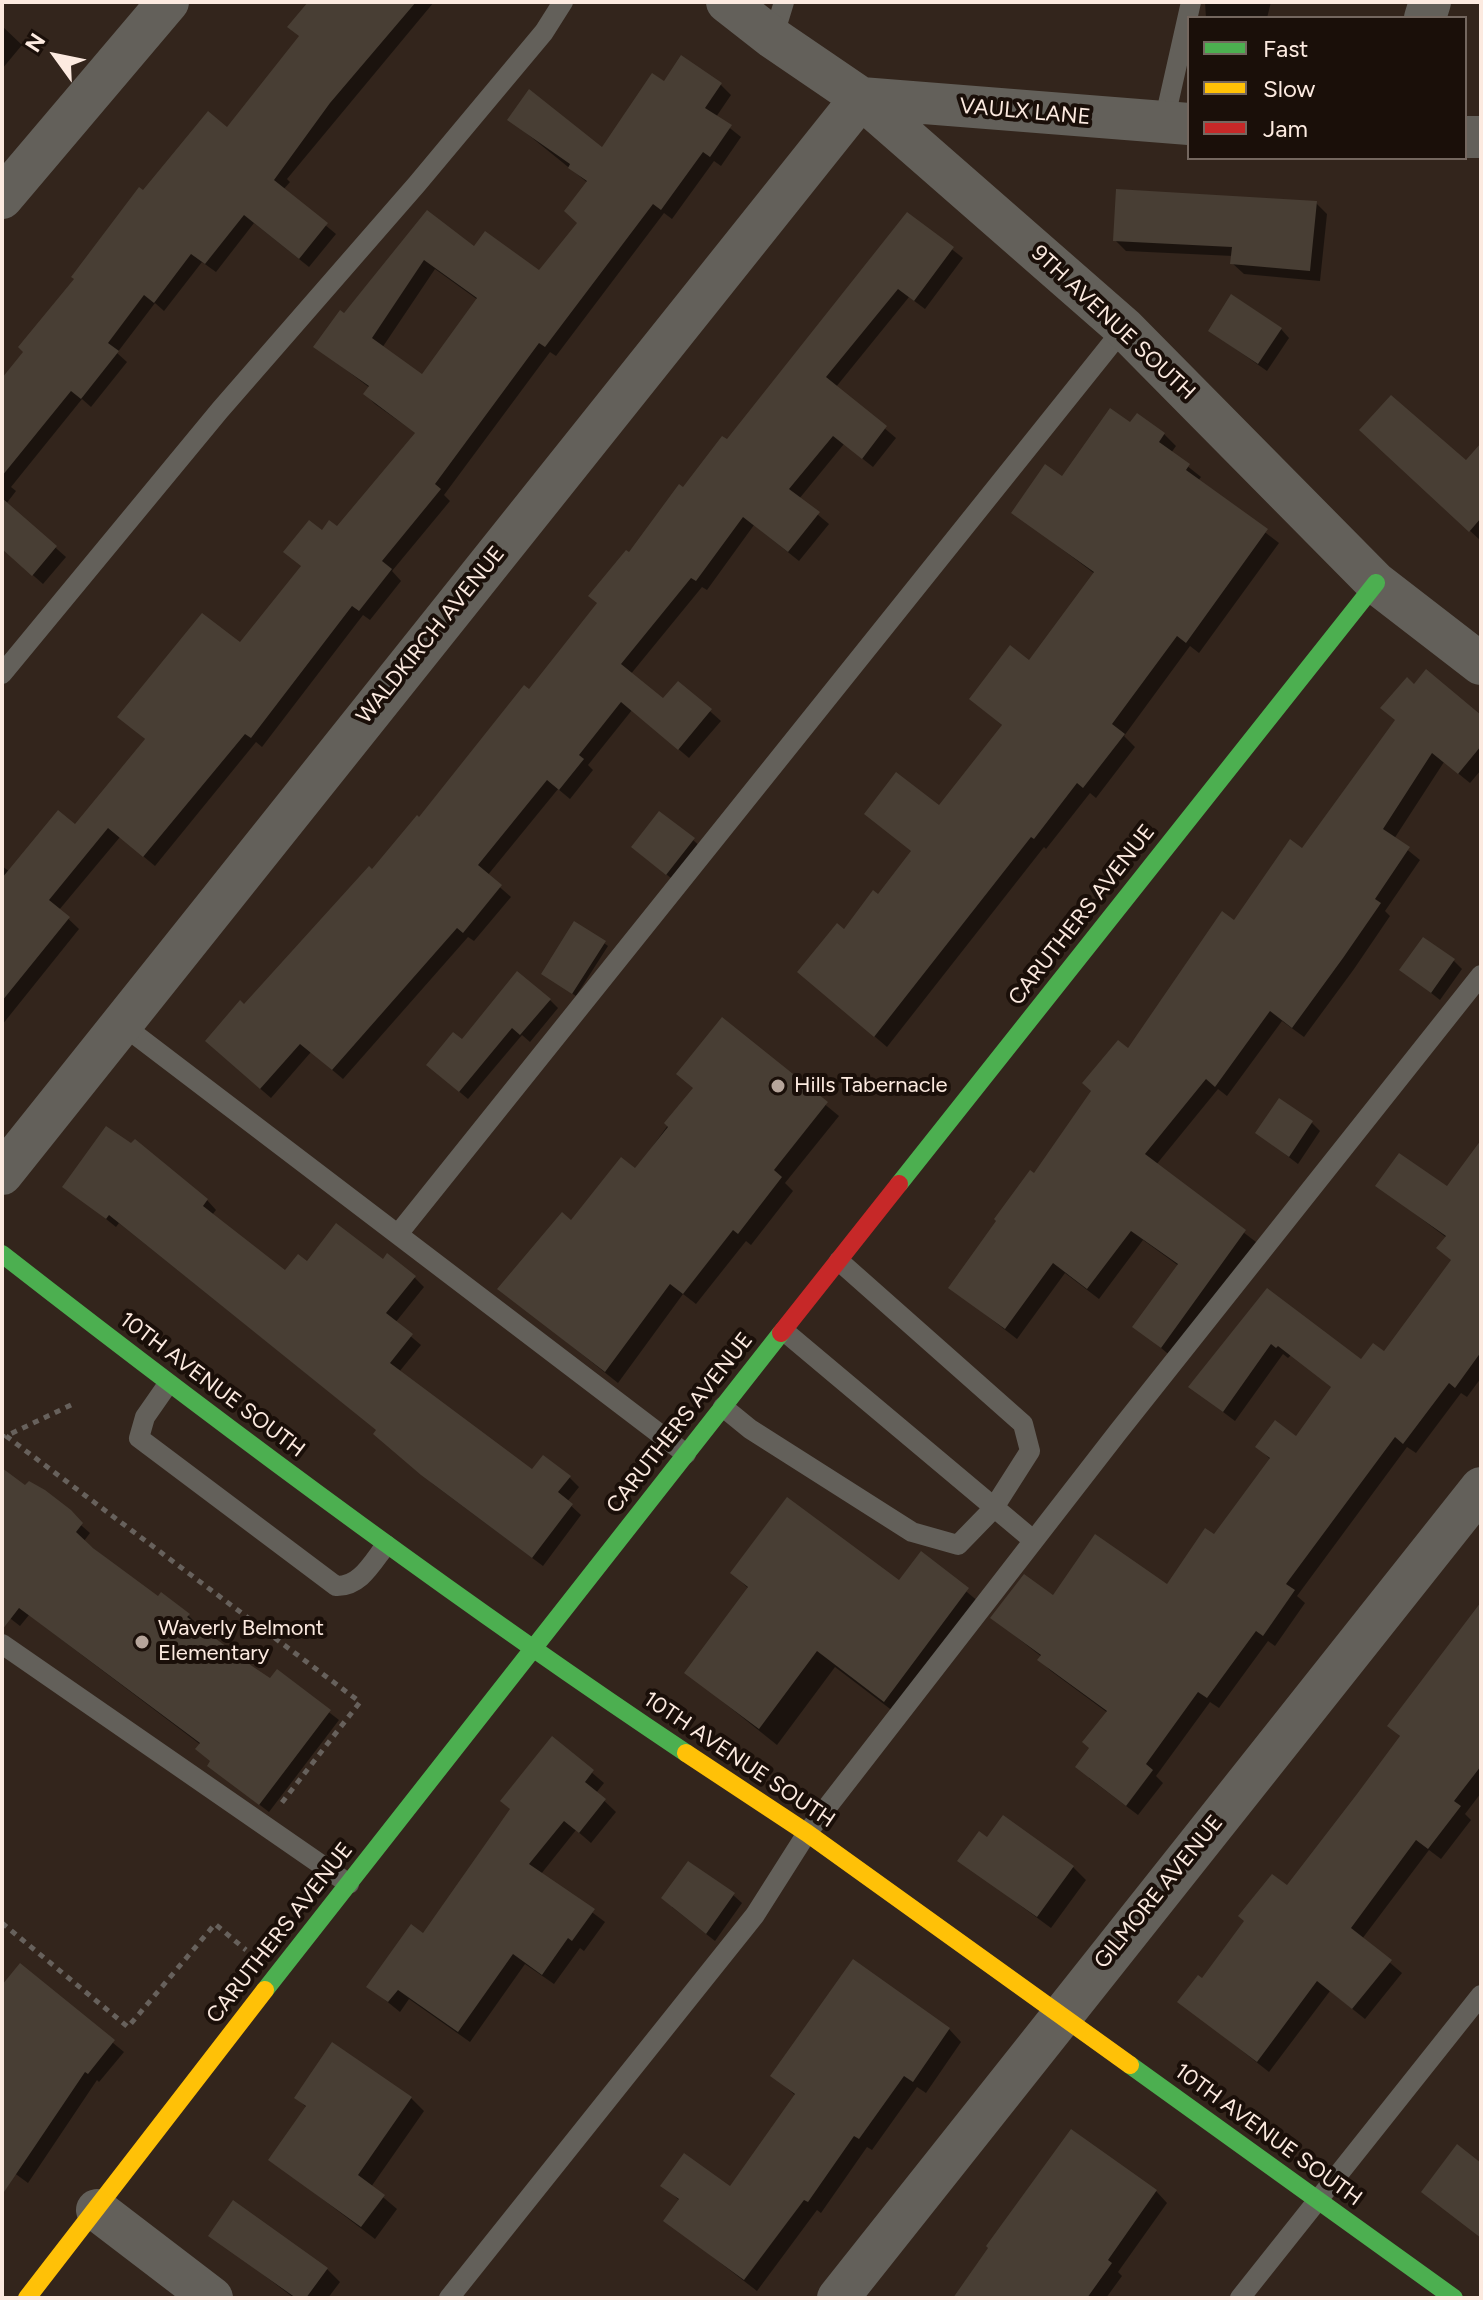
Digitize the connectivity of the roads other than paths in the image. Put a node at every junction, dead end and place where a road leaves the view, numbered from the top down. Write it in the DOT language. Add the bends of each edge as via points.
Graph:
graph roads {
  1 [pos="168,2"];
  2 [pos="563,2"];
  3 [pos="727,2"];
  4 [pos="778,20"];
  5 [pos="1187,34"];
  6 [pos="861,98"];
  7 [pos="1176,123"];
  8 [pos="2,198"];
  9 [pos="1124,328"];
  10 [pos="1376,583"];
  11 [pos="1481,664"];
  12 [pos="2,674"];
  13 [pos="1481,975"];
  14 [pos="120,1023"];
  15 [pos="2,1174"];
  16 [pos="398,1234"];
  17 [pos="2,1254"];
  18 [pos="839,1261"];
  19 [pos="784,1331"];
  20 [pos="168,1384"];
  21 [pos="723,1407"];
  22 [pos="686,1454"];
  23 [pos="1481,1488"];
  24 [pos="993,1509"];
  25 [pos="1033,1540"];
  26 [pos="386,1545"];
  27 [pos="2,1644"];
  28 [pos="531,1648"];
  29 [pos="807,1833"];
  30 [pos="349,1884"];
  31 [pos="1481,1995"];
  32 [pos="1060,2016"];
  33 [pos="1317,2201"];
  34 [pos="97,2210"];
  35 [pos="27,2298"];
  36 [pos="212,2298"];
  37 [pos="449,2298"];
  38 [pos="838,2298"];
  39 [pos="1240,2298"];
  40 [pos="1454,2298"];
  1 -- 8 [label="street"];
  2 -- 12 [label="lane" via="476,114 220,410"];
  3 -- 4 [label="street, 9TH AVENUE SOUTH"];
  4 -- 6 [label="street, 9TH AVENUE SOUTH"];
  5 -- 7 [label="lane"];
  6 -- 7 [label="street, VAULX LANE"];
  6 -- 9 [label="street, 9TH AVENUE SOUTH"];
  6 -- 14 [label="street, WALDKIRCH AVENUE"];
  9 -- 10 [label="street, 9TH AVENUE SOUTH"];
  9 -- 16 [label="lane"];
  10 -- 11 [label="street, 9TH AVENUE SOUTH"];
  10 -- 18 [label="street, CARUTHERS AVENUE"];
  13 -- 25 [label="lane"];
  14 -- 15 [label="street, WALDKIRCH AVENUE"];
  14 -- 16 [label="lane"];
  16 -- 22 [label="lane"];
  17 -- 20 [label="street, 10TH AVENUE SOUTH"];
  18 -- 19 [label="street, CARUTHERS AVENUE"];
  18 -- 24 [label="lane" via="1023,1424 1030,1451"];
  19 -- 21 [label="street, CARUTHERS AVENUE"];
  19 -- 24 [label="lane"];
  20 -- 26 [label="street, 10TH AVENUE SOUTH"];
  20 -- 26 [label="lane" via="145,1417 139,1438 336,1586 362,1577"];
  21 -- 22 [label="street, CARUTHERS AVENUE"];
  21 -- 24 [label="lane" via="912,1532 958,1545"];
  22 -- 28 [label="street, CARUTHERS AVENUE"];
  23 -- 32 [label="street, GILMORE AVENUE"];
  24 -- 25 [label="lane"];
  25 -- 29 [label="lane"];
  26 -- 28 [label="street, 10TH AVENUE SOUTH"];
  27 -- 30 [label="lane"];
  28 -- 29 [label="street, 10TH AVENUE SOUTH"];
  28 -- 30 [label="street, CARUTHERS AVENUE"];
  29 -- 32 [label="street, 10TH AVENUE SOUTH"];
  29 -- 37 [label="lane" via="755,1915"];
  30 -- 34 [label="street, CARUTHERS AVENUE"];
  31 -- 33 [label="lane"];
  32 -- 33 [label="street, 10TH AVENUE SOUTH"];
  32 -- 38 [label="street, GILMORE AVENUE"];
  33 -- 39 [label="lane"];
  33 -- 40 [label="street, 10TH AVENUE SOUTH"];
  34 -- 35 [label="street, CARUTHERS AVENUE"];
  34 -- 36 [label="street"];
}
